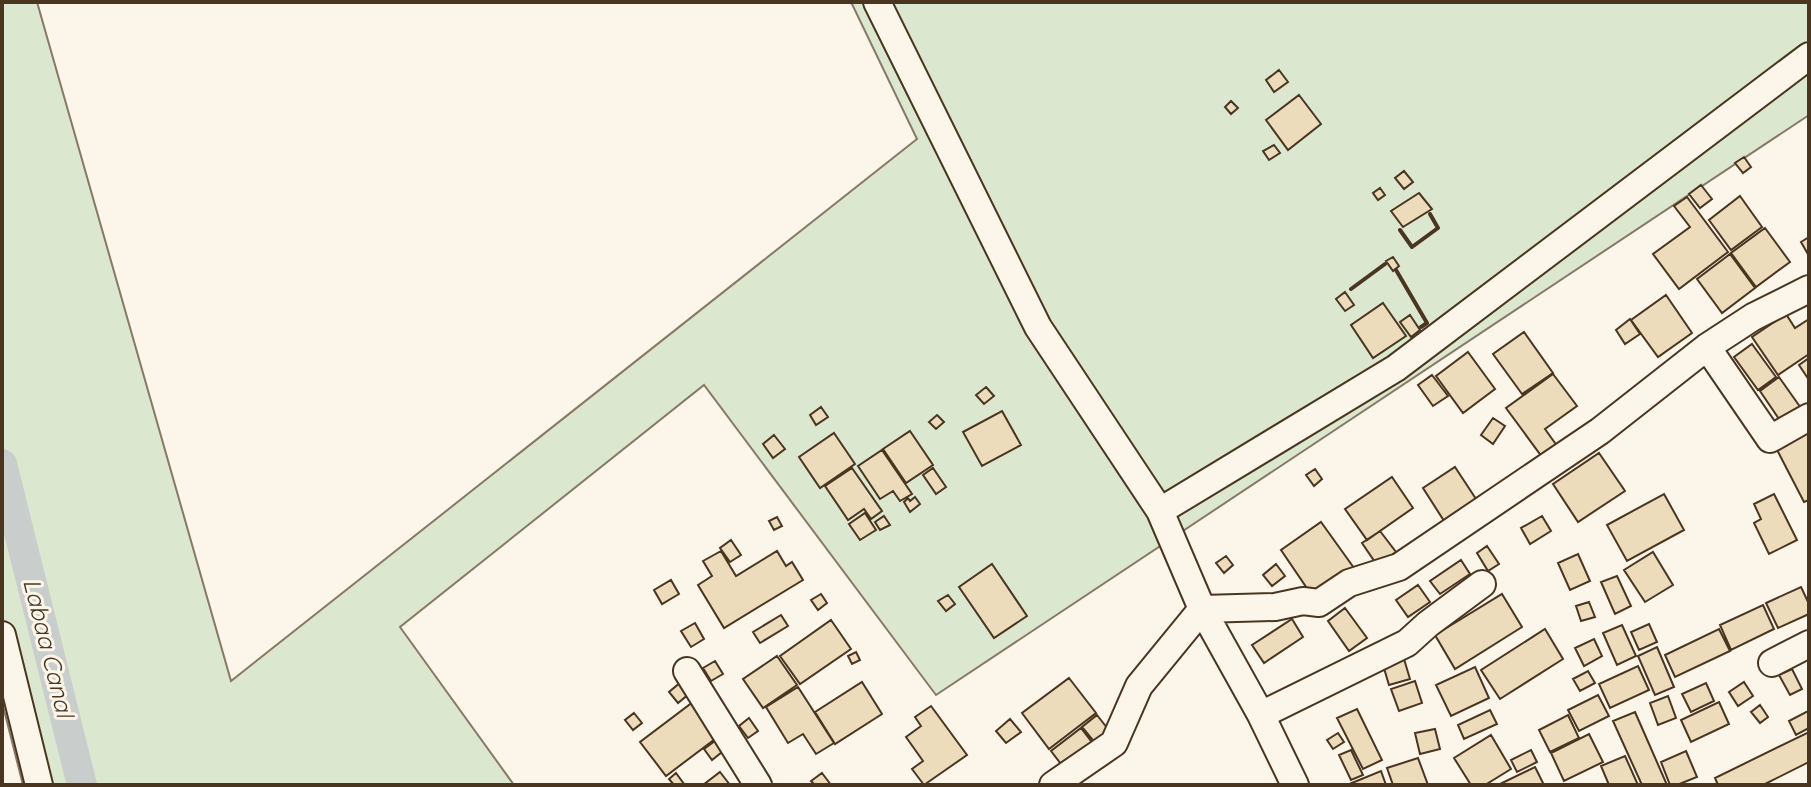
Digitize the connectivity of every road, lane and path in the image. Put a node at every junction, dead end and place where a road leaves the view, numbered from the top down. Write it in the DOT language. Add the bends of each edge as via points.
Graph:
graph roads {
  1 [pos="877,2"];
  2 [pos="1809,56"];
  3 [pos="1809,289"];
  4 [pos="1707,347"];
  5 [pos="1809,417"];
  6 [pos="1160,511"];
  7 [pos="1482,584"];
  8 [pos="1202,609"];
  9 [pos="2,635"];
  10 [pos="1809,644"];
  11 [pos="1772,663"];
  12 [pos="687,671"];
  13 [pos="1261,715"];
  14 [pos="39,785"];
  15 [pos="758,785"];
  16 [pos="1053,785"];
  17 [pos="1295,785"];
  1 -- 6 [label="street" via="1038,327"];
  2 -- 6 [label="street" via="1396,368"];
  3 -- 4 [label="street"];
  4 -- 5 [label="street" via="1770,439"];
  4 -- 8 [label="street" via="1600,431 1399,567 1349,583 1319,603"];
  6 -- 8 [label="street"];
  7 -- 13 [label="street" via="1407,643"];
  8 -- 13 [label="street"];
  8 -- 16 [label="street" via="1139,686 1114,743"];
  9 -- 14 [label="street"];
  10 -- 11 [label="street"];
  12 -- 15 [label="street"];
  13 -- 17 [label="street"];
}
